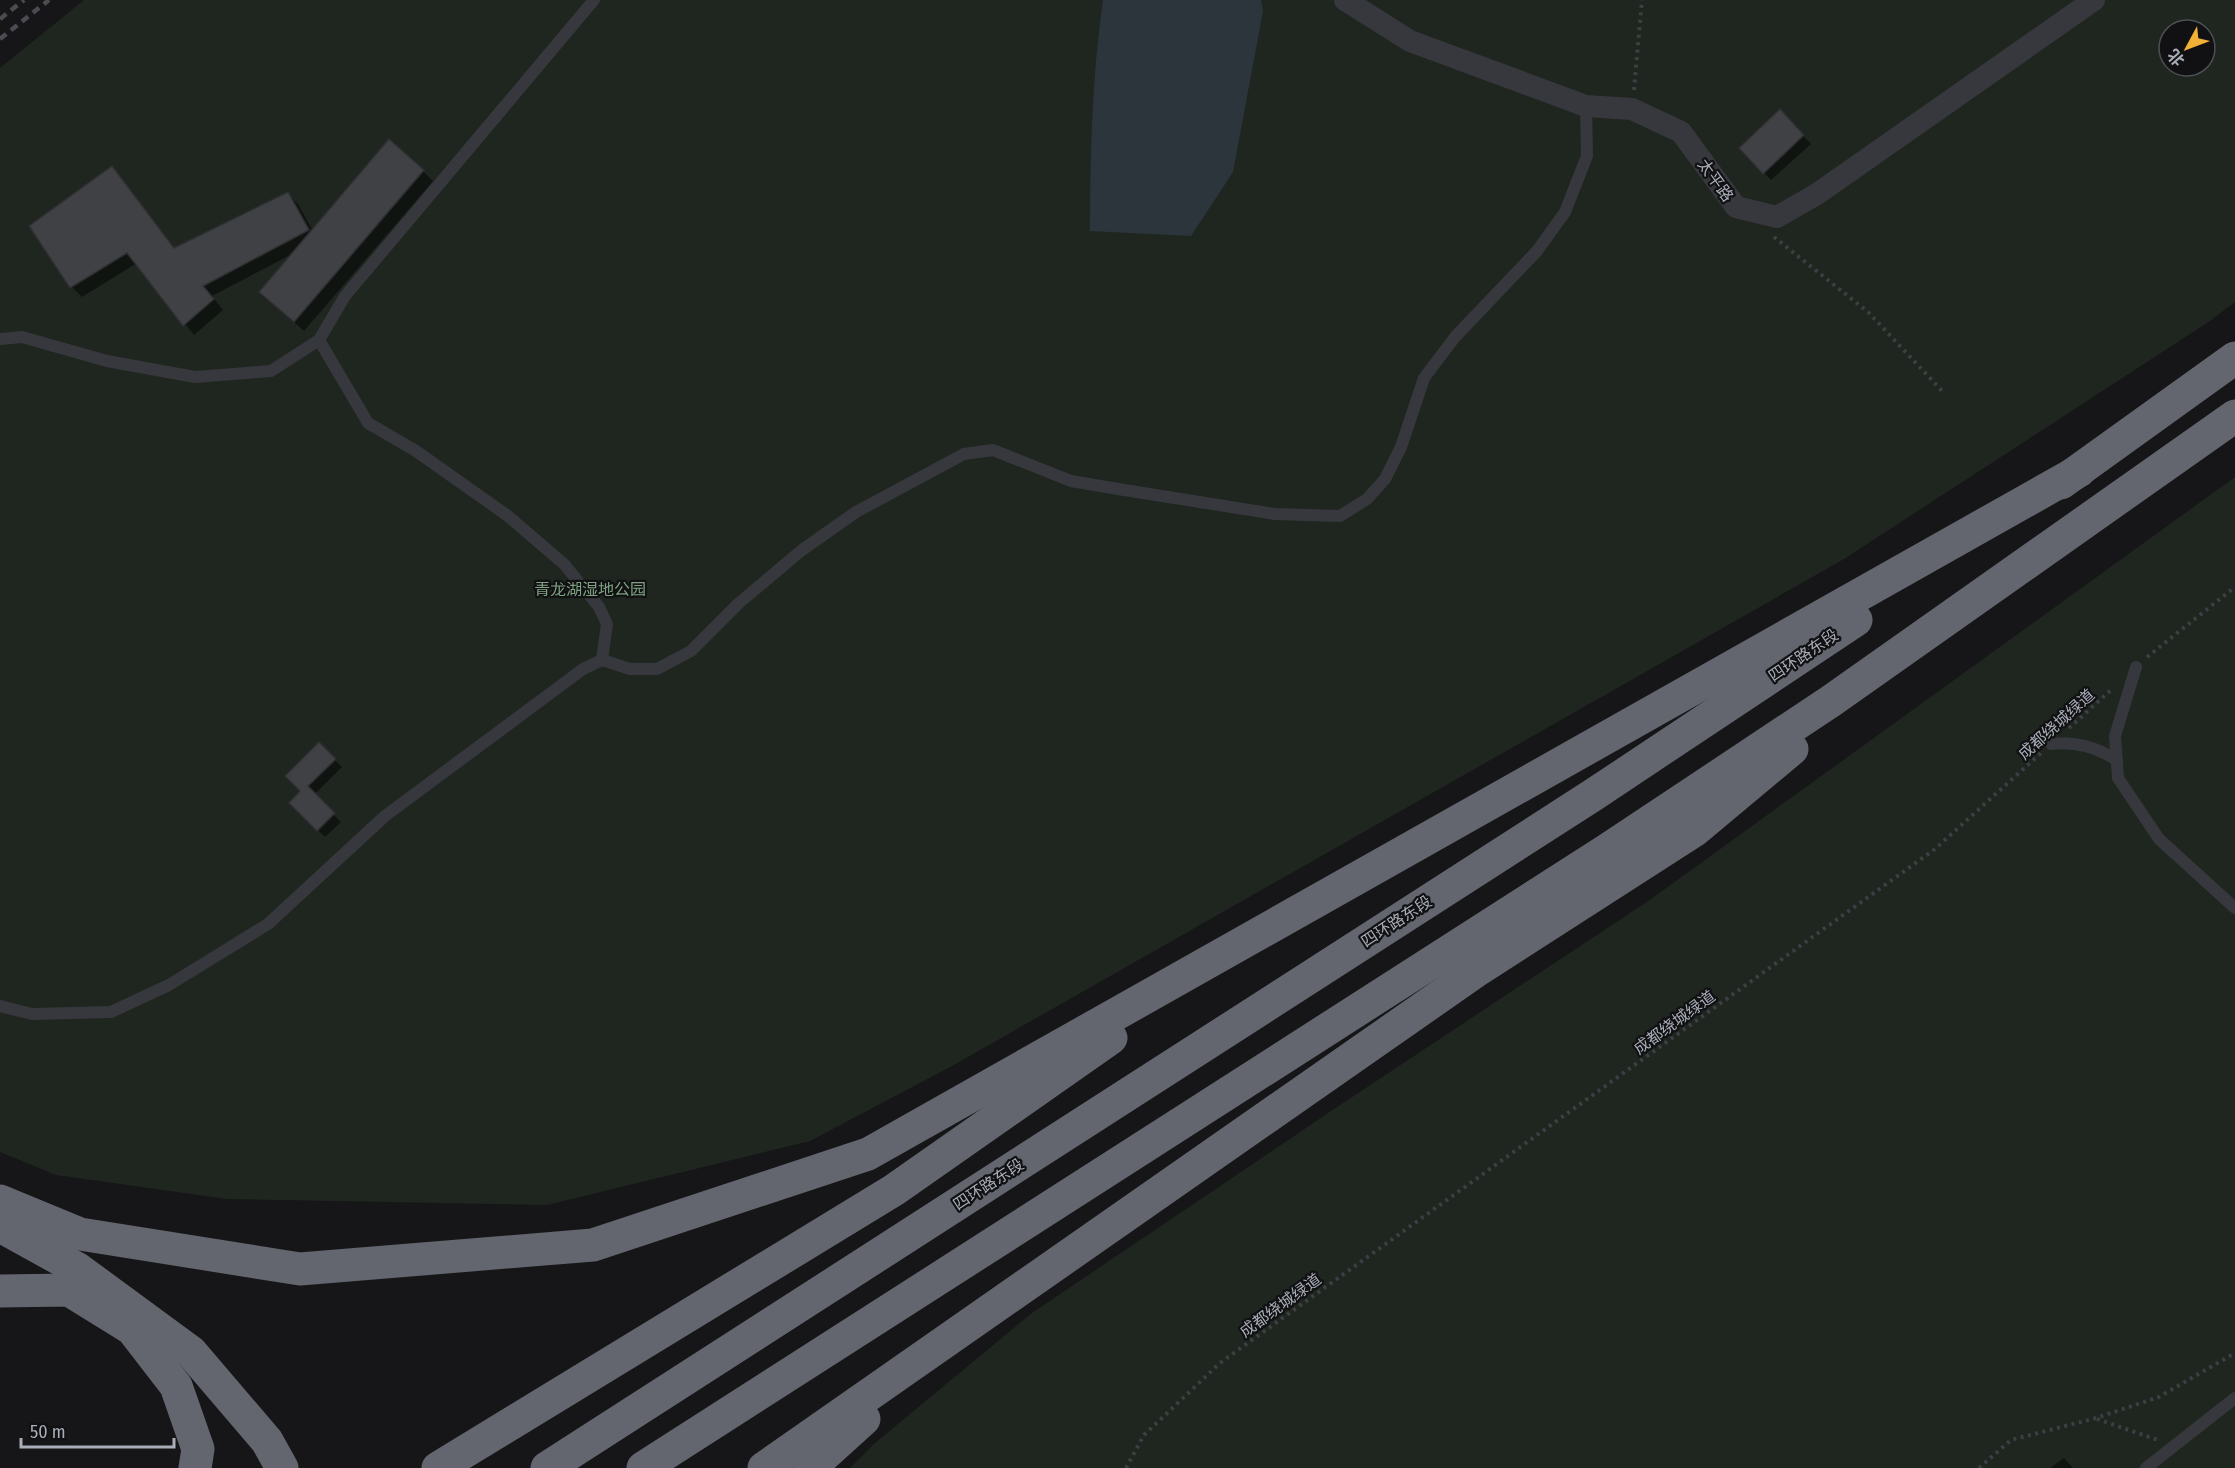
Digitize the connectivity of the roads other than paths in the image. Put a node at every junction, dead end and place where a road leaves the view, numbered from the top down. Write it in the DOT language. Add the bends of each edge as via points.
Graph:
graph roads {
  1 [pos="594,0"];
  2 [pos="1345,0"];
  3 [pos="2094,0"];
  4 [pos="1586,106"];
  5 [pos="0,339"];
  6 [pos="319,340"];
  7 [pos="2235,358"];
  8 [pos="2235,416"];
  9 [pos="2079,471"];
  10 [pos="1948,620"];
  11 [pos="602,660"];
  12 [pos="2136,667"];
  13 [pos="2051,744"];
  14 [pos="2116,760"];
  15 [pos="2235,908"];
  16 [pos="1270,927"];
  17 [pos="0,1006"];
  18 [pos="0,1201"];
  19 [pos="0,1226"];
  20 [pos="0,1291"];
  21 [pos="986,1313"];
  22 [pos="2235,1398"];
  23 [pos="195,1468"];
  24 [pos="282,1468"];
  25 [pos="438,1468"];
  26 [pos="547,1468"];
  27 [pos="643,1468"];
  28 [pos="764,1468"];
  29 [pos="810,1468"];
  30 [pos="2146,1468"];
  1 -- 6 [label="lane" via="345,296"];
  2 -- 4 [label="street, 太平路" via="1410,41"];
  3 -- 4 [label="street, 太平路" via="1817,194 1777,217 1736,207 1681,132 1632,109"];
  4 -- 11 [label="lane" via="1587,156 1565,212 1537,251 1455,337 1424,378 1401,447 1385,479 1367,499 1340,516 1275,514 1118,489 1071,481 993,450 964,454 856,512 801,550 691,651 657,669 630,669"];
  5 -- 6 [label="lane" via="22,337 107,361 195,377 271,371"];
  6 -- 11 [label="lane" via="368,423 416,451 508,516 564,564 599,607 607,624"];
  7 -- 9 [label="highway, 四环路东段"];
  8 -- 10 [label="highway"];
  9 -- 16 [label="highway"];
  9 -- 26 [label="highway, 四环路东段" via="1593,795"];
  10 -- 21 [label="highway" via="1695,830 1479,969"];
  10 -- 27 [label="highway" via="1607,850"];
  11 -- 17 [label="lane" via="583,669 385,816 268,924 169,985 111,1012 32,1014"];
  12 -- 14 [label="lane" via="2115,736"];
  13 -- 14 [label="lane" via="2072,742 2099,749"];
  14 -- 15 [label="lane" via="2118,778 2159,839"];
  16 -- 18 [label="highway" via="868,1154 593,1245 300,1269 80,1234"];
  16 -- 25 [label="highway" via="894,1190"];
  19 -- 24 [label="highway" via="78,1269 191,1352 267,1441"];
  20 -- 23 [label="highway" via="69,1290 132,1329 176,1386 198,1449"];
  21 -- 28 [label="highway"];
  21 -- 29 [label="highway"];
  22 -- 30 [label="lane"];
}
